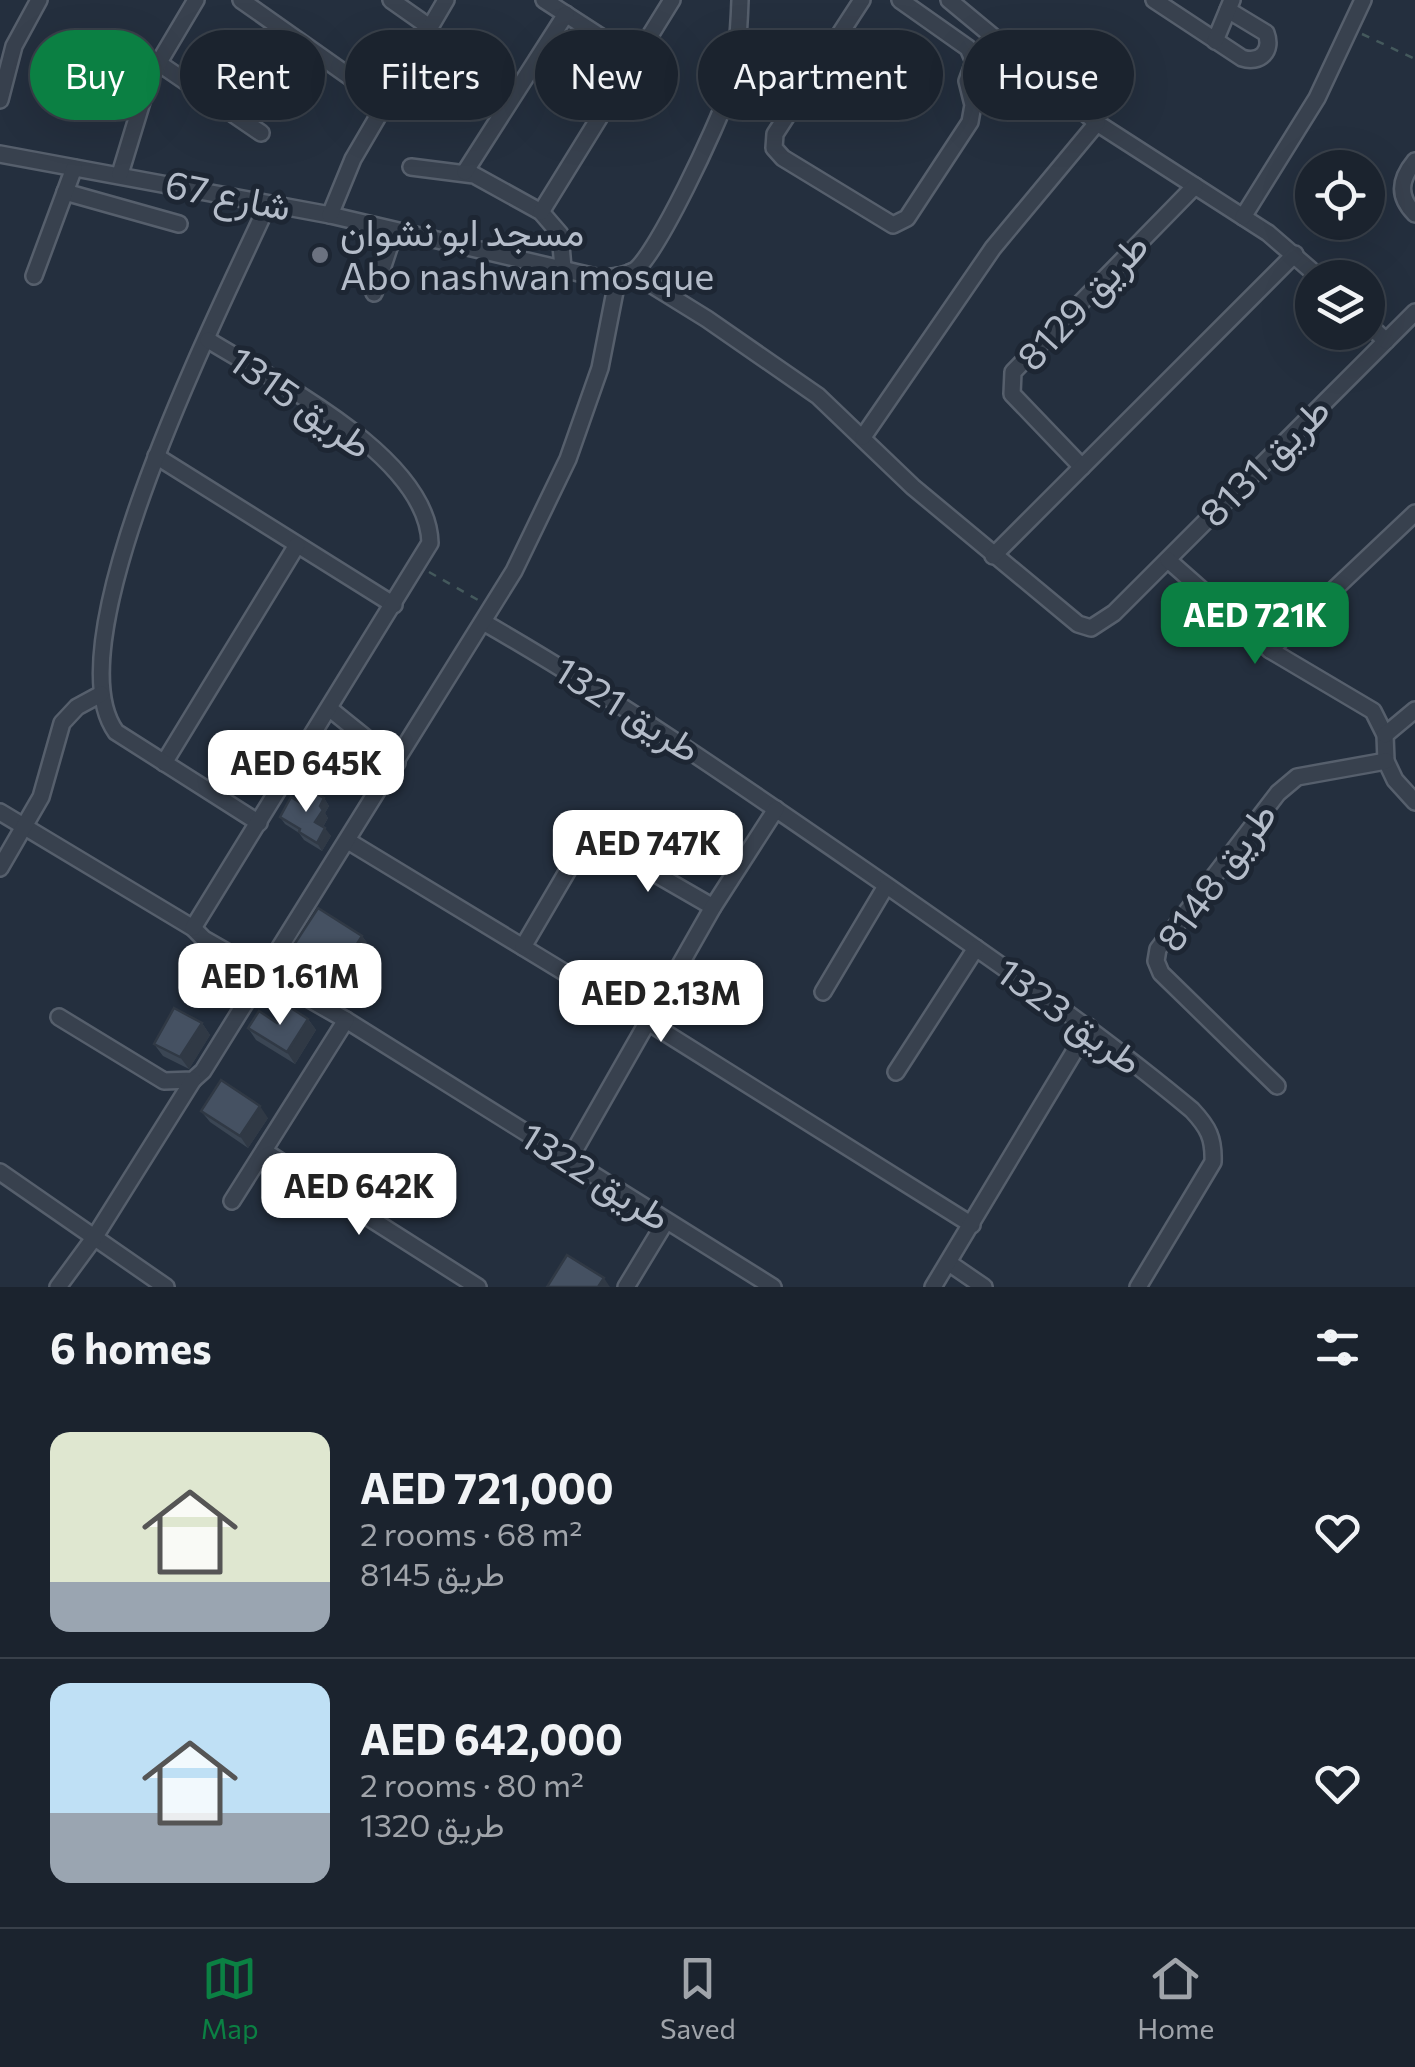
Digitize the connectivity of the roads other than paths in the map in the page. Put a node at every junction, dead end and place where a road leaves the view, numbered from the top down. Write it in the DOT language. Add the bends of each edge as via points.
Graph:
graph roads {
  1 [pos="39,0"];
  2 [pos="196,0"];
  3 [pos="391,0"];
  4 [pos="446,0"];
  5 [pos="544,0"];
  6 [pos="672,0"];
  7 [pos="740,0"];
  8 [pos="862,0"];
  9 [pos="900,0"];
  10 [pos="949,0"];
  11 [pos="1154,0"];
  12 [pos="1363,0"];
  13 [pos="250,3"];
  14 [pos="1230,5"];
  15 [pos="566,14"];
  16 [pos="428,26"];
  17 [pos="426,30"];
  18 [pos="591,30"];
  19 [pos="653,30"];
  20 [pos="738,30"];
  21 [pos="842,30"];
  22 [pos="942,30"];
  23 [pos="943,30"];
  24 [pos="1215,41"];
  25 [pos="160,57"];
  26 [pos="160,64"];
  27 [pos="345,72"];
  28 [pos="0,100"];
  29 [pos="136,120"];
  30 [pos="374,120"];
  31 [pos="598,120"];
  32 [pos="718,120"];
  33 [pos="784,120"];
  34 [pos="1097,123"];
  35 [pos="261,133"];
  36 [pos="0,154"];
  37 [pos="1415,161"];
  38 [pos="411,167"];
  39 [pos="74,168"];
  40 [pos="465,172"];
  41 [pos="120,174"];
  42 [pos="1194,186"];
  43 [pos="65,192"];
  44 [pos="268,204"];
  45 [pos="542,212"];
  46 [pos="1415,214"];
  47 [pos="330,216"];
  48 [pos="1243,217"];
  49 [pos="180,224"];
  50 [pos="394,233"];
  51 [pos="659,236"];
  52 [pos="1294,254"];
  53 [pos="1300,260"];
  54 [pos="568,269"];
  55 [pos="625,274"];
  56 [pos="34,276"];
  57 [pos="374,293"];
  58 [pos="1415,312"];
  59 [pos="208,340"];
  60 [pos="1386,342"];
  61 [pos="863,437"];
  62 [pos="156,456"];
  63 [pos="1082,467"];
  64 [pos="1415,513"];
  65 [pos="296,545"];
  66 [pos="992,556"];
  67 [pos="1168,560"];
  68 [pos="394,605"];
  69 [pos="489,616"];
  70 [pos="1270,650"];
  71 [pos="101,694"];
  72 [pos="330,710"];
  73 [pos="1415,710"];
  74 [pos="1385,735"];
  75 [pos="164,762"];
  76 [pos="1386,762"];
  77 [pos="397,763"];
  78 [pos="1415,802"];
  79 [pos="776,809"];
  80 [pos="0,812"];
  81 [pos="259,823"];
  82 [pos="25,828"];
  83 [pos="348,841"];
  84 [pos="0,868"];
  85 [pos="886,886"];
  86 [pos="714,907"];
  87 [pos="193,928"];
  88 [pos="523,947"];
  89 [pos="976,948"];
  90 [pos="264,974"];
  91 [pos="823,992"];
  92 [pos="610,1000"];
  93 [pos="60,1017"];
  94 [pos="346,1020"];
  95 [pos="648,1022"];
  96 [pos="1089,1028"];
  97 [pos="896,1072"];
  98 [pos="193,1080"];
  99 [pos="1277,1086"];
  100 [pos="264,1152"];
  101 [pos="569,1160"];
  102 [pos="0,1172"];
  103 [pos="232,1201"];
  104 [pos="666,1221"];
  105 [pos="972,1225"];
  106 [pos="94,1238"];
  107 [pos="949,1263"];
  108 [pos="58,1287"];
  109 [pos="166,1287"];
  110 [pos="478,1287"];
  111 [pos="626,1287"];
  112 [pos="773,1287"];
  113 [pos="933,1287"];
  114 [pos="984,1287"];
  115 [pos="1138,1287"];
  1 -- 28 [label="street" via="14,46"];
  2 -- 25 [label="street"];
  3 -- 16 [label="street"];
  4 -- 16 [label="street"];
  5 -- 15 [label="street"];
  6 -- 19 [label="street"];
  7 -- 20 [label="street"];
  8 -- 21 [label="street"];
  9 -- 22 [label="street"];
  10 -- 34 [label="street"];
  11 -- 24 [label="street"];
  12 -- 48 [label="street" via="1307,116"];
  13 -- 27 [label="street"];
  14 -- 24 [label="street"];
  14 -- 24 [label="street" via="1261,28 1268,48 1250,60"];
  15 -- 18 [label="street"];
  15 -- 40 [label="street"];
  16 -- 17 [label="street"];
  23 -- 33 [label="street" via="968,48 974,62 967,82 970,122 903,222 888,224 777,154 773,140"];
  26 -- 35 [label="street"];
  29 -- 41 [label="street"];
  30 -- 47 [label="street"];
  31 -- 45 [label="street"];
  32 -- 51 [label="street"];
  34 -- 42 [label="street"];
  34 -- 61 [label="street" via="993,248"];
  36 -- 39 [label="street, شارع 67"];
  37 -- 46 [label="street" via="1401,189"];
  38 -- 40 [label="street"];
  39 -- 41 [label="street, شارع 67"];
  39 -- 43 [label="street"];
  40 -- 45 [label="street"];
  41 -- 44 [label="street, شارع 67"];
  42 -- 48 [label="street"];
  42 -- 63 [label="street, طريق 8129" via="1013,372 1012,394"];
  43 -- 49 [label="street"];
  43 -- 56 [label="street"];
  44 -- 47 [label="street, شارع 67"];
  44 -- 59 [label="street"];
  45 -- 54 [label="street" via="560,234"];
  47 -- 50 [label="street, شارع 67"];
  48 -- 52 [label="street"];
  50 -- 54 [label="street, شارع 67"];
  50 -- 57 [label="street"];
  51 -- 54 [label="street, شارع 67" via="625,265"];
  51 -- 55 [label="street" via="648,256"];
  52 -- 53 [label="street"];
  52 -- 63 [label="street"];
  54 -- 55 [label="street, شارع 67" via="596,277"];
  55 -- 61 [label="street" via="708,319"];
  55 -- 69 [label="street" via="568,459"];
  58 -- 60 [label="street, طريق 8131"];
  59 -- 62 [label="street"];
  59 -- 68 [label="street, طريق 1315" via="336,418 413,490 430,524 430,543"];
  60 -- 67 [label="street, طريق 8131"];
  61 -- 66 [label="street"];
  62 -- 65 [label="street"];
  62 -- 71 [label="street" via="123,548"];
  63 -- 66 [label="street"];
  64 -- 70 [label="street"];
  65 -- 68 [label="street"];
  65 -- 75 [label="street"];
  66 -- 67 [label="street, طريق 8131" via="1092,628"];
  67 -- 70 [label="street"];
  68 -- 72 [label="street, طريق 1315"];
  69 -- 77 [label="street"];
  69 -- 79 [label="street, طريق 1321"];
  70 -- 74 [label="street" via="1366,705"];
  71 -- 75 [label="street" via="116,732"];
  71 -- 82 [label="street" via="62,723"];
  72 -- 77 [label="street"];
  72 -- 81 [label="street, طريق 1315"];
  73 -- 74 [label="street"];
  74 -- 76 [label="street"];
  75 -- 81 [label="street"];
  76 -- 78 [label="street"];
  76 -- 99 [label="street, طريق 8148" via="1297,777 1158,949 1161,973"];
  77 -- 83 [label="street"];
  79 -- 85 [label="street, طريق 1323"];
  79 -- 86 [label="street"];
  80 -- 82 [label="street, طريق 1322"];
  81 -- 87 [label="street, طريق 1315"];
  82 -- 84 [label="street"];
  82 -- 87 [label="street, طريق 1322"];
  83 -- 88 [label="street"];
  83 -- 90 [label="street"];
  85 -- 89 [label="street, طريق 1323"];
  85 -- 91 [label="street"];
  86 -- 88 [label="street" via="616,850 590,844 571,864"];
  86 -- 95 [label="street"];
  87 -- 90 [label="street, طريق 1322"];
  88 -- 92 [label="street"];
  89 -- 96 [label="street, طريق 1323"];
  89 -- 97 [label="street"];
  90 -- 94 [label="street, طريق 1322"];
  90 -- 98 [label="street"];
  93 -- 98 [label="street" via="164,1081"];
  94 -- 100 [label="street"];
  94 -- 101 [label="street, طريق 1322"];
  95 -- 101 [label="street"];
  95 -- 105 [label="street"];
  96 -- 105 [label="street"];
  96 -- 115 [label="street, طريق 1323" via="1192,1110 1214,1142 1213,1162"];
  98 -- 106 [label="street"];
  100 -- 103 [label="street"];
  100 -- 110 [label="street"];
  101 -- 104 [label="street, طريق 1322"];
  102 -- 106 [label="street"];
  104 -- 111 [label="street"];
  104 -- 112 [label="street, طريق 1322"];
  105 -- 107 [label="street"];
  106 -- 108 [label="street"];
  106 -- 109 [label="street"];
  107 -- 113 [label="street"];
  107 -- 114 [label="street"];
}
